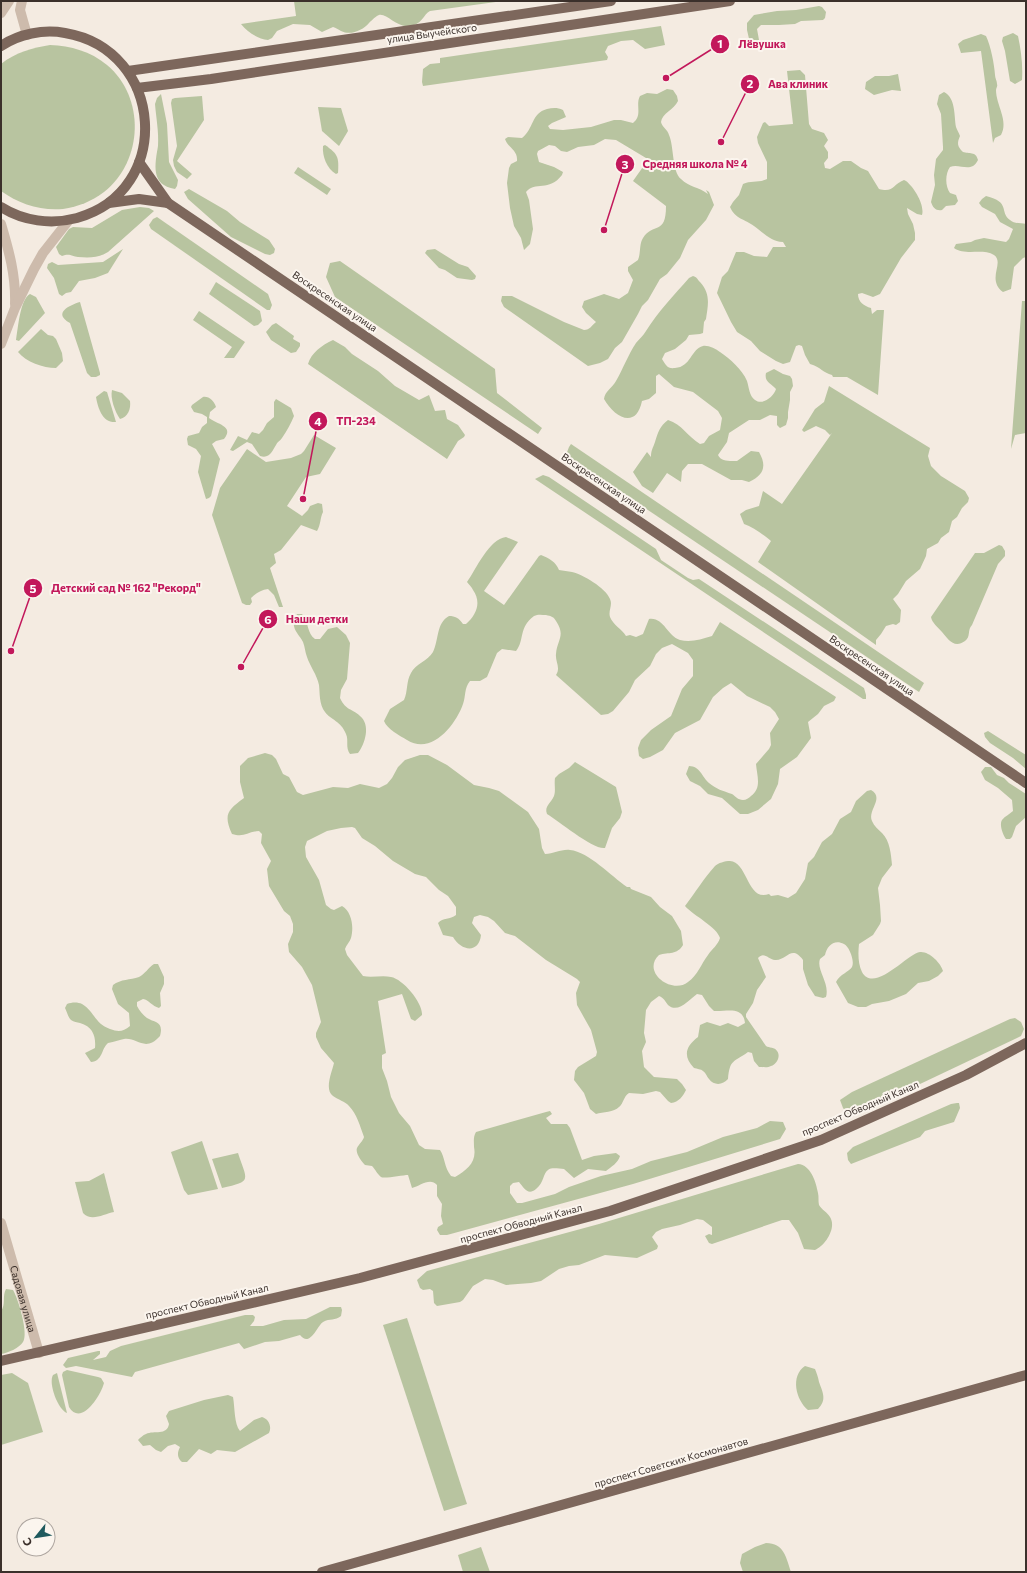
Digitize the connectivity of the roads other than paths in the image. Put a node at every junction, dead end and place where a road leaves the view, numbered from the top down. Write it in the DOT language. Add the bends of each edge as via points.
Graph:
graph roads {
  1 [pos="9,1"];
  2 [pos="22,1"];
  3 [pos="611,1"];
  4 [pos="730,1"];
  5 [pos="1,13"];
  6 [pos="28,35"];
  7 [pos="1,46"];
  8 [pos="128,71"];
  9 [pos="138,88"];
  10 [pos="139,162"];
  11 [pos="107,203"];
  12 [pos="168,203"];
  13 [pos="1,207"];
  14 [pos="69,220"];
  15 [pos="1,224"];
  16 [pos="15,308"];
  17 [pos="1,344"];
  18 [pos="1026,783"];
  19 [pos="1026,1043"];
  20 [pos="1,1222"];
  21 [pos="39,1353"];
  22 [pos="1,1361"];
  23 [pos="1026,1375"];
  24 [pos="322,1572"];
  1 -- 5 [label="street"];
  2 -- 6 [label="street" via="20,10"];
  3 -- 8 [label="main road, улица Выучейского"];
  4 -- 9 [label="main road, улица Выучейского"];
  6 -- 7 [label="main road"];
  6 -- 8 [label="main road" via="50,32 73,34 99,45"];
  8 -- 9 [label="main road"];
  9 -- 10 [label="main road" via="146,125"];
  10 -- 11 [label="main road" via="126,185"];
  10 -- 12 [label="main road, Воскресенская улица"];
  11 -- 12 [label="main road, Воскресенская улица" via="134,199"];
  11 -- 14 [label="main road"];
  12 -- 18 [label="main road, Воскресенская улица"];
  13 -- 14 [label="main road" via="37,220"];
  14 -- 16 [label="street" via="43,253"];
  15 -- 16 [label="street" via="14,272"];
  16 -- 17 [label="street"];
  19 -- 21 [label="main road, проспект Обводный Канал" via="966,1075 821,1140 610,1211 360,1278"];
  20 -- 21 [label="street, Садовая улица"];
  21 -- 22 [label="main road, проспект Обводный Канал"];
  23 -- 24 [label="main road, проспект Советских Космонавтов"];
}
